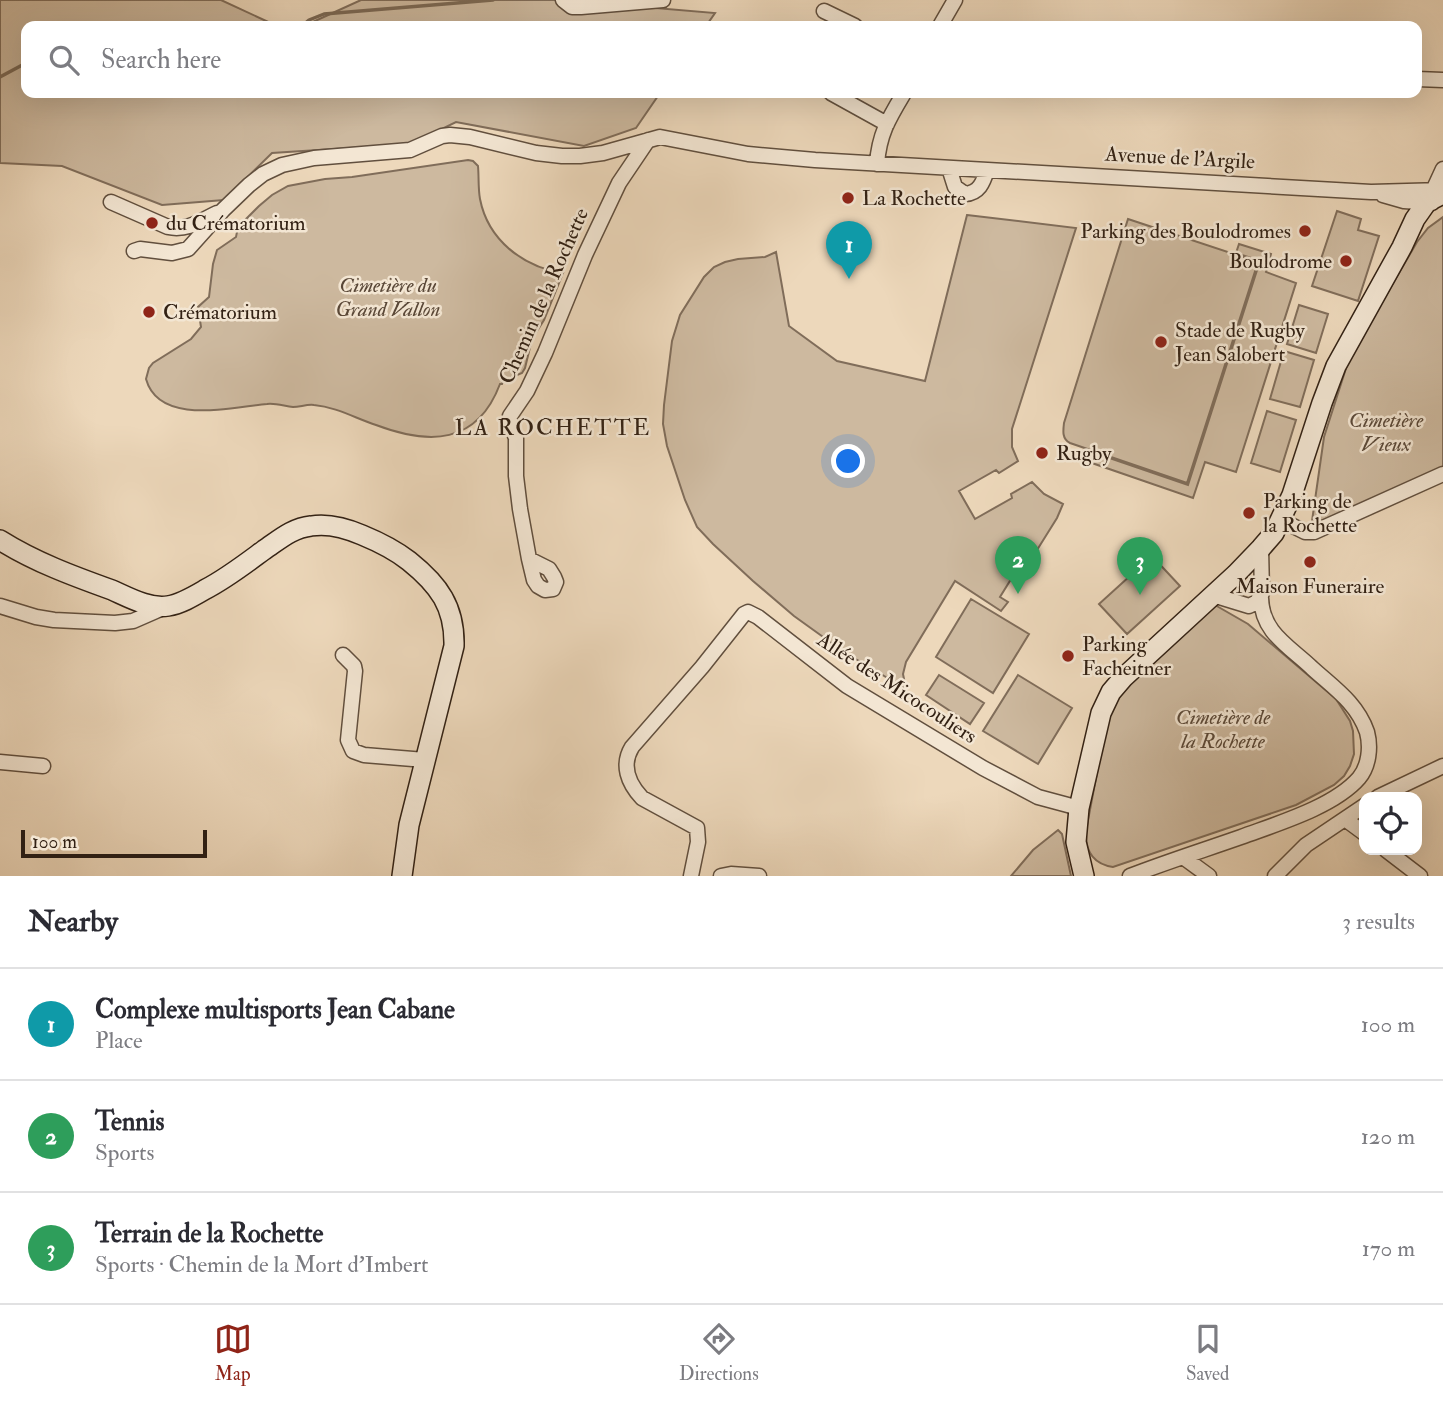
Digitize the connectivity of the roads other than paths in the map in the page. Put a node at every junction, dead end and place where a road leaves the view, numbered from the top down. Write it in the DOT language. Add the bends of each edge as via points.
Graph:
graph roads {
  1 [pos="563,0"];
  2 [pos="663,0"];
  3 [pos="954,0"];
  4 [pos="824,11"];
  5 [pos="845,21"];
  6 [pos="943,21"];
  7 [pos="1422,79"];
  8 [pos="1443,80"];
  9 [pos="840,98"];
  10 [pos="901,98"];
  11 [pos="887,124"];
  12 [pos="648,140"];
  13 [pos="877,164"];
  14 [pos="949,168"];
  15 [pos="1443,169"];
  16 [pos="987,170"];
  17 [pos="1371,192"];
  18 [pos="1440,198"];
  19 [pos="1404,201"];
  20 [pos="111,202"];
  21 [pos="223,210"];
  22 [pos="1415,219"];
  23 [pos="1402,247"];
  24 [pos="134,251"];
  25 [pos="1443,474"];
  26 [pos="1281,520"];
  27 [pos="0,540"];
  28 [pos="1261,548"];
  29 [pos="529,559"];
  30 [pos="1213,595"];
  31 [pos="1261,598"];
  32 [pos="0,606"];
  33 [pos="165,607"];
  34 [pos="343,655"];
  35 [pos="425,760"];
  36 [pos="0,762"];
  37 [pos="43,766"];
  38 [pos="1443,766"];
  39 [pos="1388,792"];
  40 [pos="1079,808"];
  41 [pos="1359,809"];
  42 [pos="1345,818"];
  43 [pos="1359,829"];
  44 [pos="1393,855"];
  45 [pos="1183,857"];
  46 [pos="402,876"];
  47 [pos="691,876"];
  48 [pos="721,876"];
  49 [pos="759,876"];
  50 [pos="1084,876"];
  51 [pos="1130,876"];
  52 [pos="1209,876"];
  53 [pos="1275,876"];
  54 [pos="1420,876"];
  1 -- 2 [label="street" via="574,7"];
  3 -- 6 [label="street"];
  4 -- 5 [label="street"];
  7 -- 8 [label="street"];
  9 -- 11 [label="street"];
  10 -- 11 [label="street"];
  11 -- 13 [label="street"];
  12 -- 13 [label="street, Avenue de l'Argile" via="664,137 748,154"];
  12 -- 21 [label="street, Avenue de l'Argile" via="571,157 446,135 410,149 282,165 257,178"];
  12 -- 29 [label="street, Chemin de la Rochette" via="619,183 527,391 510,416"];
  13 -- 14 [label="street, Avenue de l'Argile"];
  14 -- 16 [label="street, Avenue de l'Argile"];
  14 -- 16 [label="street" via="955,187 965,194 981,186"];
  15 -- 18 [label="street"];
  16 -- 17 [label="street, Avenue de l'Argile"];
  17 -- 18 [label="street, Avenue de l'Argile"];
  17 -- 19 [label="street, Avenue de l'Argile"];
  18 -- 19 [label="street, Avenue de l'Argile"];
  18 -- 22 [label="street"];
  18 -- 23 [label="street" via="1430,217"];
  19 -- 22 [label="street"];
  20 -- 21 [label="street" via="177,229"];
  21 -- 24 [label="street" via="184,251"];
  22 -- 23 [label="street"];
  23 -- 26 [label="street" via="1336,366"];
  25 -- 26 [label="street" via="1311,533"];
  26 -- 28 [label="street"];
  27 -- 33 [label="street" via="50,567"];
  28 -- 30 [label="street"];
  28 -- 31 [label="street"];
  30 -- 31 [label="street" via="1249,606"];
  30 -- 40 [label="street" via="1111,692 1097,727"];
  31 -- 45 [label="street" via="1263,616 1272,631 1357,711 1369,741 1366,764 1358,779 1330,800 1286,821"];
  32 -- 33 [label="street" via="54,620 115,623 133,621"];
  33 -- 35 [label="street" via="202,592 290,533 311,526 351,531 398,553 435,586 453,623 454,646"];
  34 -- 35 [label="street" via="355,671 348,730 354,751"];
  35 -- 46 [label="street"];
  36 -- 37 [label="street"];
  38 -- 39 [label="street"];
  40 -- 47 [label="street, Allée des Micocouliers" via="1038,797 983,768 847,685 748,612 632,747 626,760 629,777 642,798 697,828"];
  40 -- 50 [label="street" via="1076,842"];
  41 -- 42 [label="street"];
  42 -- 43 [label="street"];
  42 -- 53 [label="street" via="1306,845"];
  44 -- 54 [label="street"];
  45 -- 51 [label="street"];
  45 -- 52 [label="street"];
  48 -- 49 [label="street"];
}
